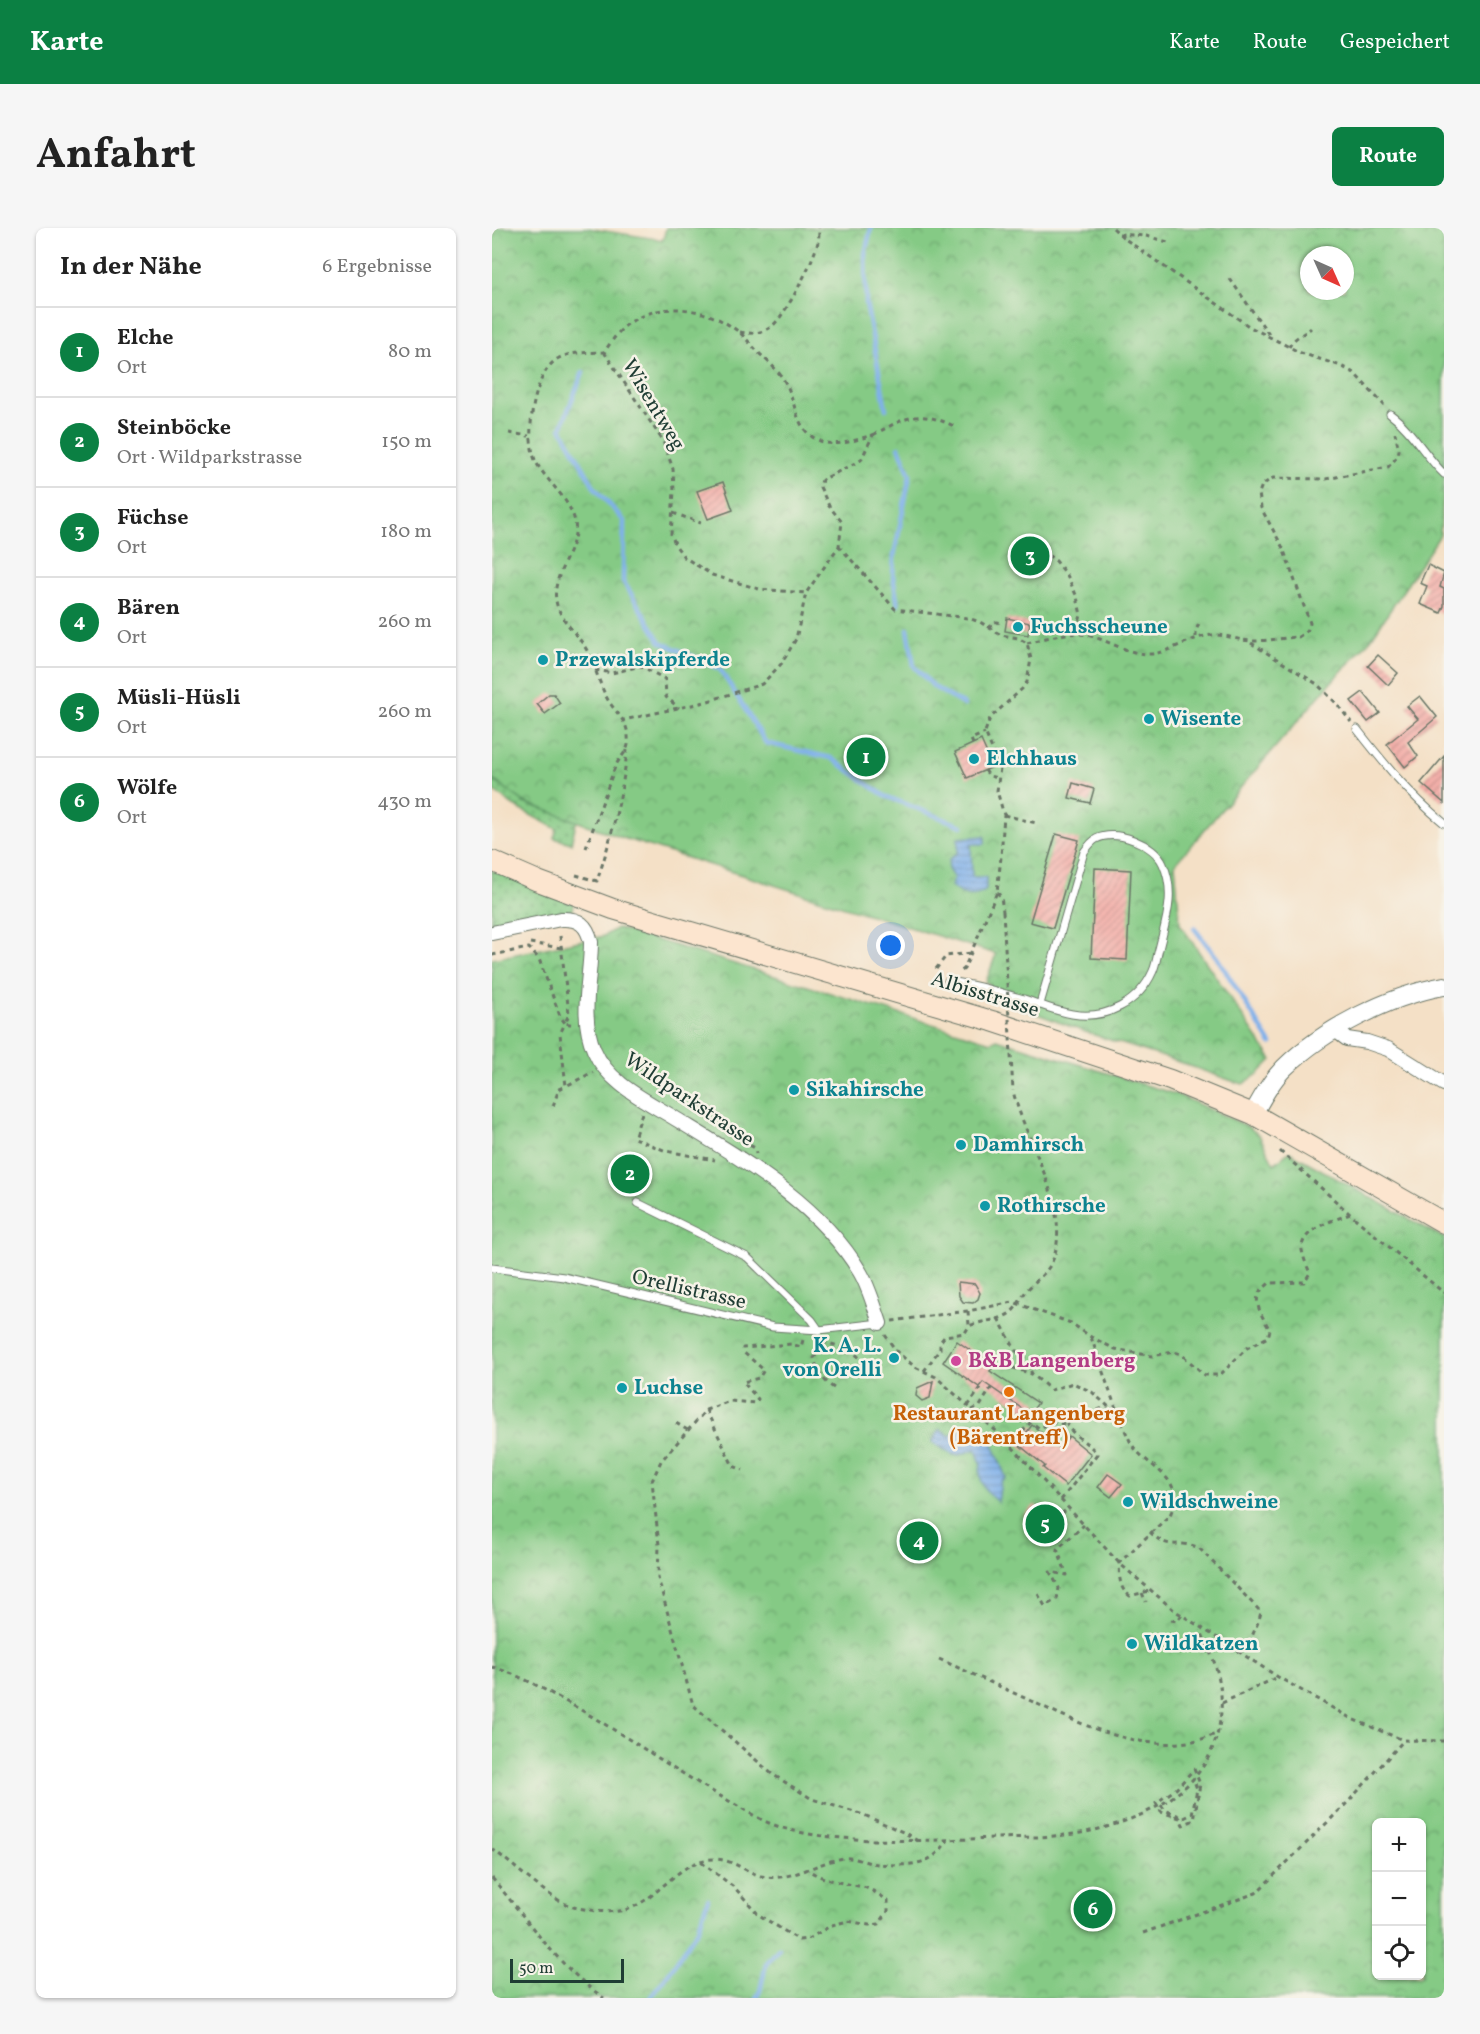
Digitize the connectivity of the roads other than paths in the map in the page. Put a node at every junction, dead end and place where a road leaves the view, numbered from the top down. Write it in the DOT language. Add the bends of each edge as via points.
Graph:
graph roads {
  1 [pos="1390,414"];
  2 [pos="1444,474"];
  3 [pos="1357,729"];
  4 [pos="1444,823"];
  5 [pos="492,861"];
  6 [pos="492,933"];
  7 [pos="948,981"];
  8 [pos="1444,987"];
  9 [pos="1040,1004"];
  10 [pos="1335,1030"];
  11 [pos="1444,1084"];
  12 [pos="1253,1114"];
  13 [pos="638,1203"];
  14 [pos="1444,1222"];
  15 [pos="492,1268"];
  16 [pos="880,1323"];
  17 [pos="819,1330"];
  1 -- 2 [label="lane"];
  3 -- 4 [label="lane" via="1415,799"];
  5 -- 12 [label="main road, Albisstrasse" via="613,909 992,1021 1170,1080"];
  6 -- 16 [label="street, Wildparkstrasse" via="561,919 582,923 591,942 586,1017 594,1051 604,1067 619,1083 791,1195 840,1245 860,1273"];
  7 -- 9 [label="lane"];
  8 -- 10 [label="street" via="1393,1001"];
  9 -- 9 [label="lane" via="1071,1014 1113,1011 1127,1004 1145,984 1154,970 1170,900 1163,863 1153,850 1135,840 1108,836 1095,839 1084,852"];
  10 -- 11 [label="street" via="1347,1039 1388,1048"];
  10 -- 12 [label="street" via="1284,1068"];
  12 -- 14 [label="main road, Albisstrasse"];
  13 -- 17 [label="lane" via="747,1257"];
  15 -- 17 [label="lane, Orellistrasse" via="564,1277 773,1327"];
  16 -- 17 [label="lane, Orellistrasse"];
}
